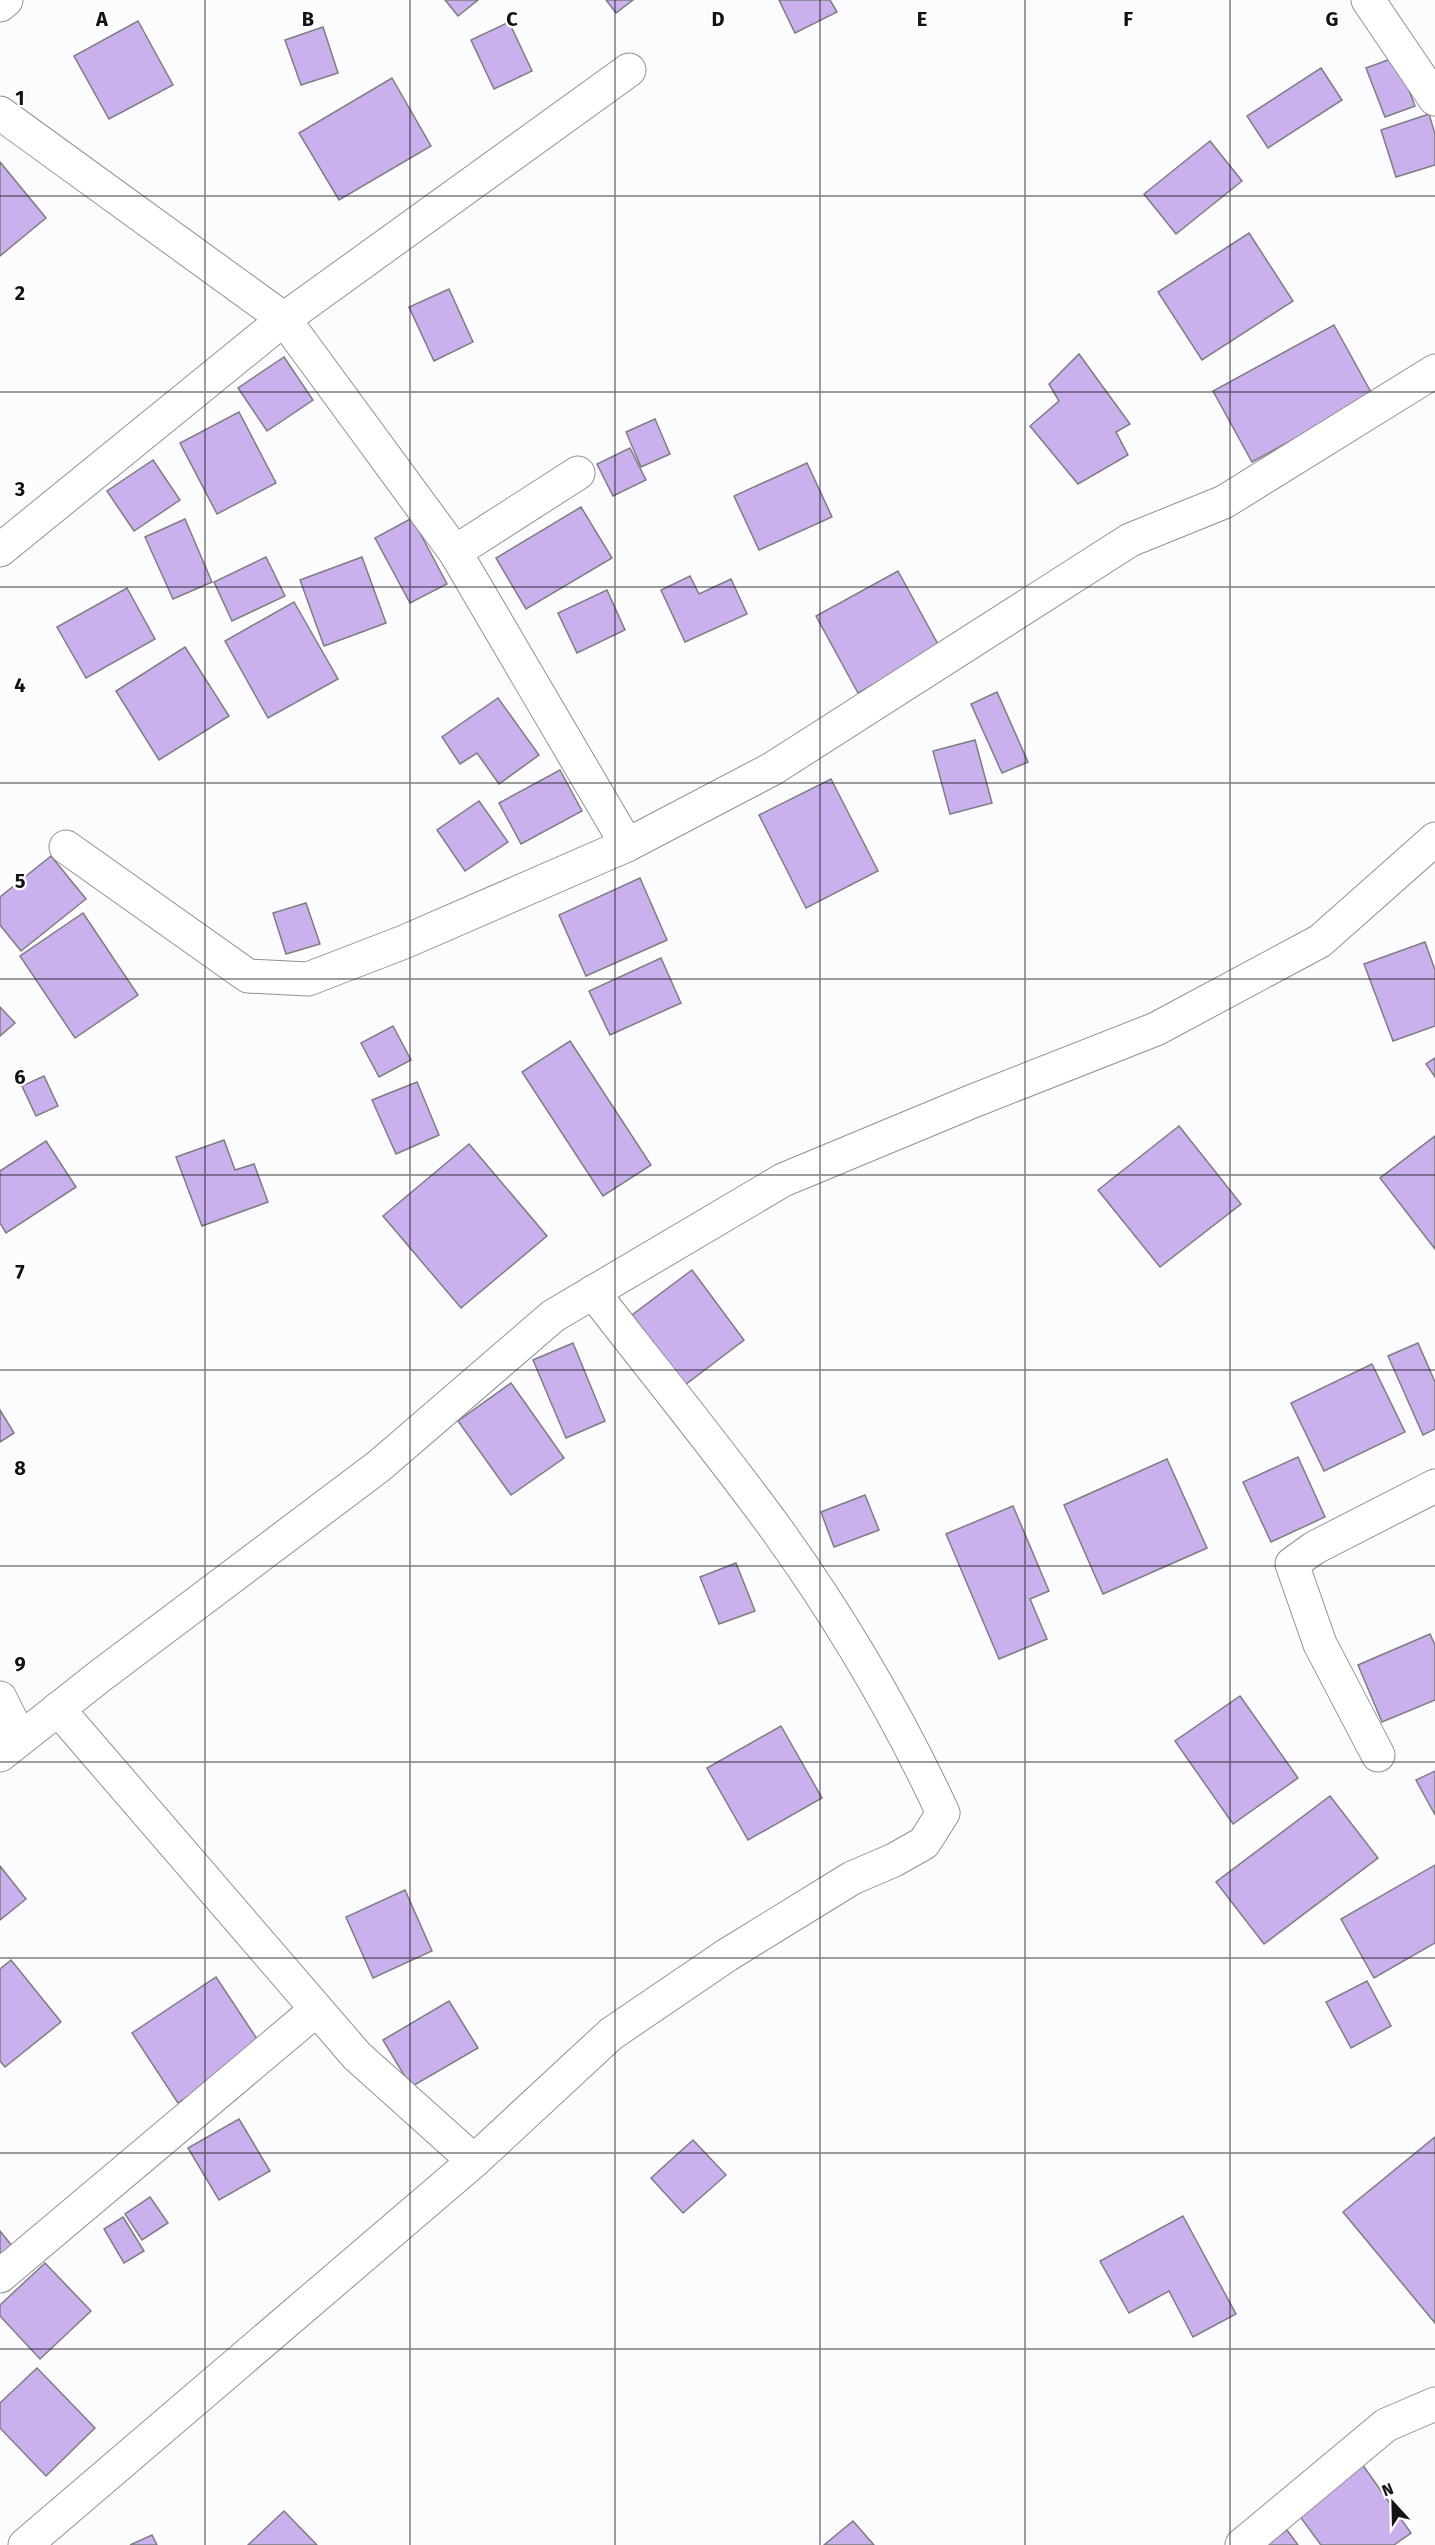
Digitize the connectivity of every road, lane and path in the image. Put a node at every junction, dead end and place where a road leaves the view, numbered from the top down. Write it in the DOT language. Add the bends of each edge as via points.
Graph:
graph roads {
  1 [pos="6,0"];
  2 [pos="1368,0"];
  3 [pos="0,5"];
  4 [pos="629,70"];
  5 [pos="1435,99"];
  6 [pos="0,113"];
  7 [pos="284,319"];
  8 [pos="1435,371"];
  9 [pos="578,473"];
  10 [pos="0,550"];
  11 [pos="455,552"];
  12 [pos="1435,839"];
  13 [pos="627,845"];
  14 [pos="66,847"];
  15 [pos="593,1292"];
  16 [pos="1435,1486"];
  17 [pos="0,1698"];
  18 [pos="58,1709"];
  19 [pos="10,1746"];
  20 [pos="1378,1755"];
  21 [pos="316,2010"];
  22 [pos="474,2160"];
  23 [pos="0,2276"];
  24 [pos="1435,2404"];
  25 [pos="25,2545"];
  26 [pos="1242,2545"];
  1 -- 3 [label="street"];
  2 -- 5 [label="street"];
  4 -- 7 [label="street"];
  6 -- 7 [label="street"];
  7 -- 10 [label="street"];
  7 -- 11 [label="street"];
  8 -- 13 [label="street" via="1224,502 1130,540 772,770"];
  9 -- 11 [label="street"];
  11 -- 13 [label="street"];
  12 -- 15 [label="street" via="1320,941 1156,1029 783,1180"];
  13 -- 14 [label="street" via="404,942 308,979 248,976"];
  15 -- 18 [label="street" via="553,1316 379,1466"];
  15 -- 22 [label="street" via="776,1530 836,1617 914,1750 943,1813 924,1844 852,1878 727,1955 611,2034"];
  16 -- 20 [label="street" via="1314,1548 1292,1564 1320,1644"];
  17 -- 19 [label="street"];
  18 -- 19 [label="street"];
  18 -- 21 [label="street"];
  21 -- 22 [label="street" via="357,2056"];
  21 -- 23 [label="street"];
  22 -- 25 [label="street"];
  24 -- 26 [label="street" via="1386,2425"];
}
